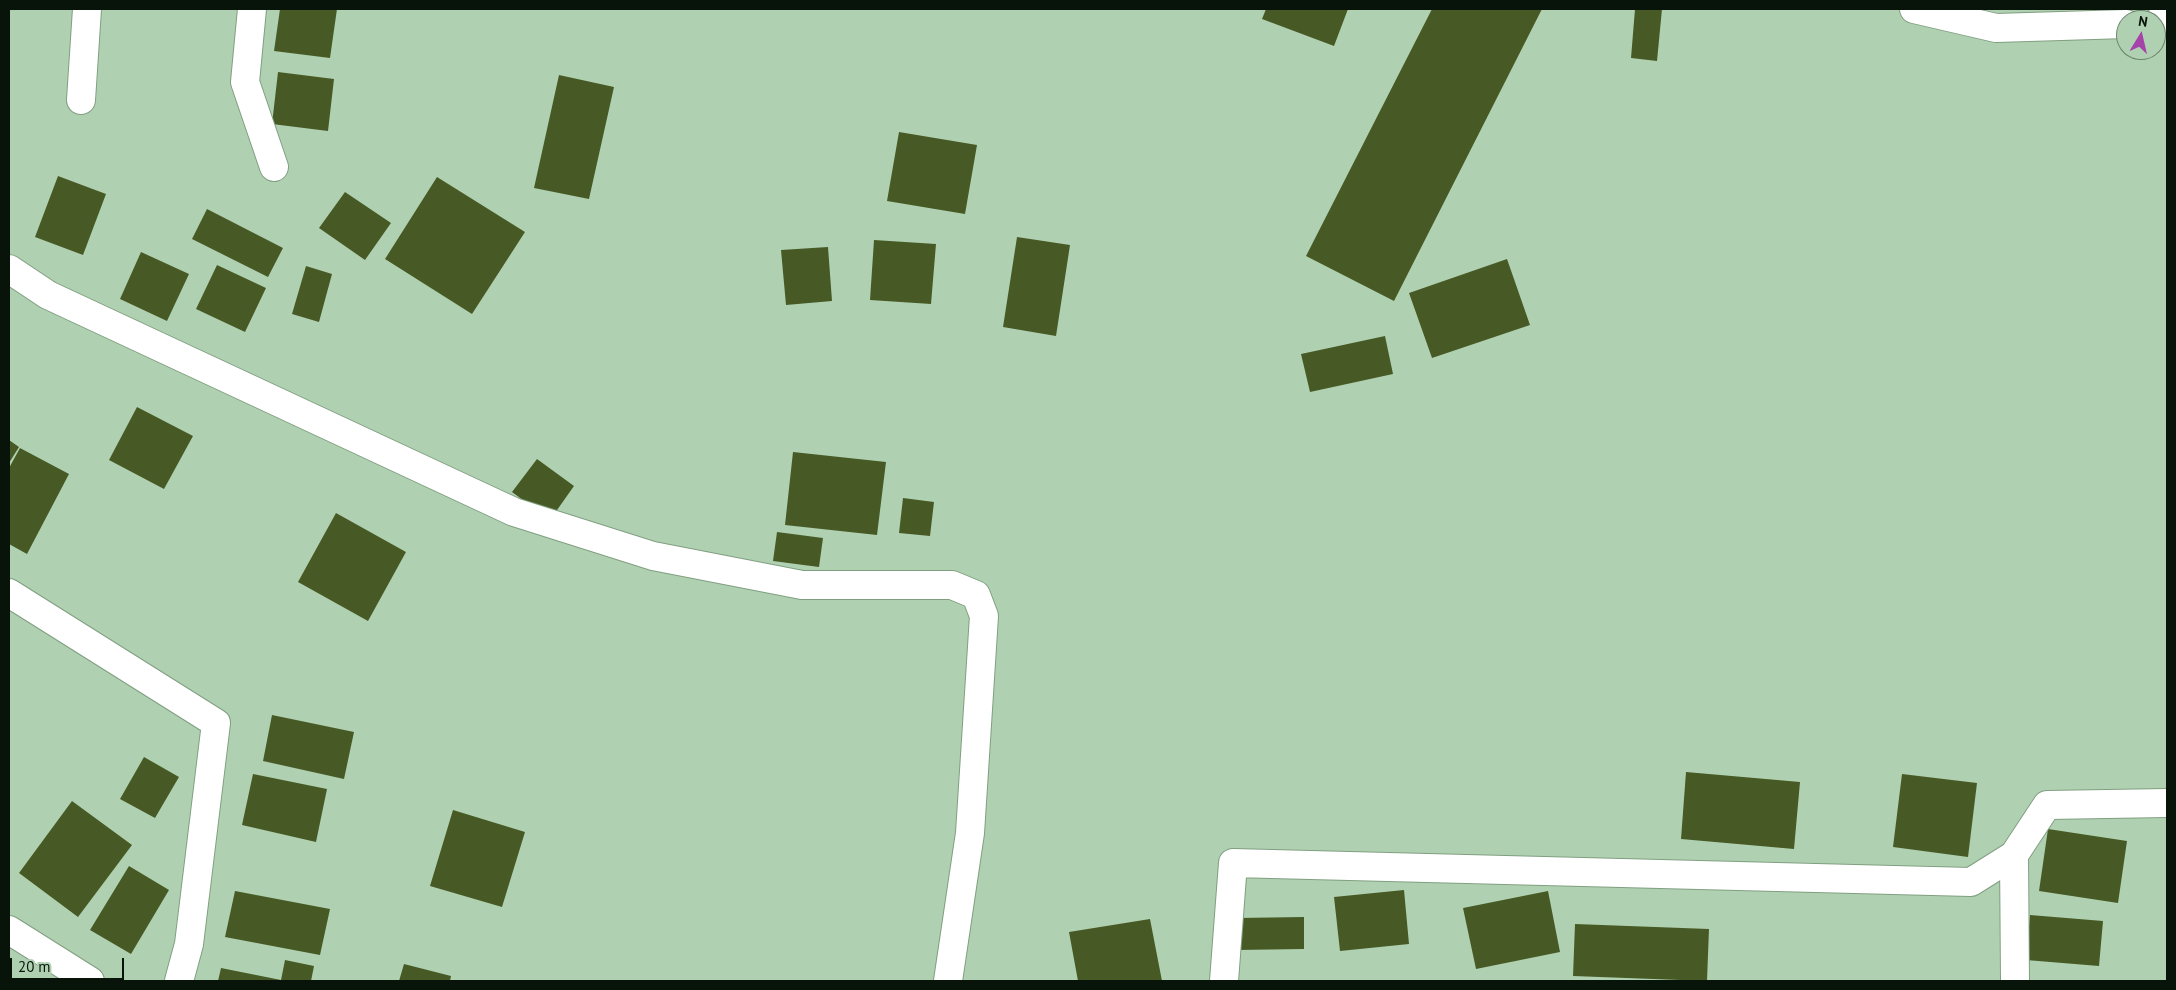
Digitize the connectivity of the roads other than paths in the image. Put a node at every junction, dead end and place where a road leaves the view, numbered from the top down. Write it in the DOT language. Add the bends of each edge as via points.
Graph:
graph roads {
  1 [pos="87,9"];
  2 [pos="252,9"];
  3 [pos="1914,9"];
  4 [pos="2116,24"];
  5 [pos="81,100"];
  6 [pos="274,167"];
  7 [pos="9,268"];
  8 [pos="9,593"];
  9 [pos="2167,803"];
  10 [pos="2014,855"];
  11 [pos="9,930"];
  12 [pos="90,981"];
  13 [pos="179,981"];
  14 [pos="948,981"];
  15 [pos="1224,981"];
  16 [pos="2015,981"];
  1 -- 5 [label="street"];
  2 -- 6 [label="street" via="245,82"];
  3 -- 4 [label="street" via="1996,28"];
  7 -- 14 [label="street" via="48,295 514,512 654,556 802,585 952,585 976,595 984,616 970,833"];
  8 -- 13 [label="street" via="216,724 190,944"];
  9 -- 10 [label="street" via="2047,805"];
  10 -- 15 [label="street" via="1971,882 1233,863"];
  10 -- 16 [label="street"];
  11 -- 12 [label="street"];
}
